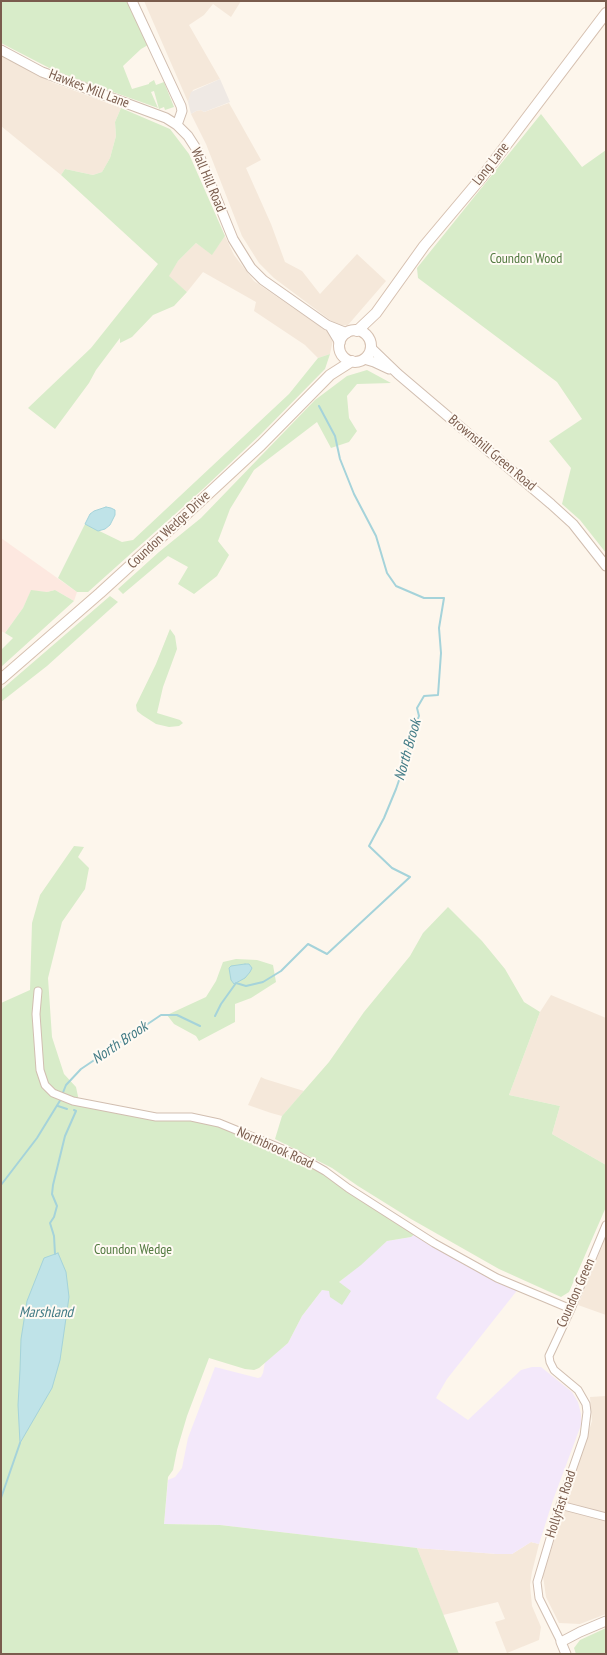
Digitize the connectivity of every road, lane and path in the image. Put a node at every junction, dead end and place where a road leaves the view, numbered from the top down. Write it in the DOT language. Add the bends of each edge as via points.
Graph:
graph roads {
  1 [pos="132,1"];
  2 [pos="606,13"];
  3 [pos="1,50"];
  4 [pos="178,125"];
  5 [pos="376,313"];
  6 [pos="331,328"];
  7 [pos="352,332"];
  8 [pos="370,343"];
  9 [pos="340,347"];
  10 [pos="364,359"];
  11 [pos="352,361"];
  12 [pos="398,374"];
  13 [pos="330,376"];
  14 [pos="606,566"];
  15 [pos="1,679"];
  16 [pos="38,991"];
  17 [pos="606,1225"];
  18 [pos="571,1309"];
  19 [pos="550,1362"];
  20 [pos="560,1505"];
  21 [pos="606,1517"];
  22 [pos="606,1621"];
  23 [pos="561,1642"];
  24 [pos="566,1654"];
  1 -- 4 [label="street" via="181,106"];
  2 -- 5 [label="main road, Long Lane" via="482,177 424,246"];
  3 -- 4 [label="street, Hawkes Mill Lane" via="42,72"];
  4 -- 6 [label="street, Wall Hill Road" via="197,150 232,239 251,268"];
  5 -- 7 [label="main road, Long Lane"];
  5 -- 8 [label="main road, Long Lane"];
  6 -- 7 [label="street, Wall Hill Road"];
  6 -- 9 [label="street, Wall Hill Road"];
  7 -- 8 [label="main road" via="362,332"];
  7 -- 9 [label="main road" via="343,336"];
  8 -- 10 [label="main road" via="369,353"];
  8 -- 12 [label="street, Brownshill Green Road"];
  9 -- 11 [label="main road" via="344,356"];
  9 -- 13 [label="main road, Coundon Wedge Drive"];
  10 -- 11 [label="main road"];
  10 -- 12 [label="street"];
  11 -- 13 [label="main road, Coundon Wedge Drive"];
  12 -- 14 [label="street, Brownshill Green Road" via="551,504"];
  13 -- 15 [label="main road, Coundon Wedge Drive" via="179,521"];
  16 -- 18 [label="street, Northbrook Road" via="36,1014 40,1070 53,1093 156,1117 191,1117 219,1123 289,1152 325,1171 434,1243 497,1278"];
  17 -- 18 [label="street, Coundon Green"];
  18 -- 19 [label="street, Coundon Green" via="550,1351"];
  19 -- 20 [label="street, Hollyfast Road" via="554,1370 578,1390 587,1412 584,1436"];
  20 -- 21 [label="street"];
  20 -- 23 [label="street, Hollyfast Road" via="537,1582 539,1598"];
  22 -- 23 [label="street"];
  23 -- 24 [label="street, Hollyfast Road"];
}
